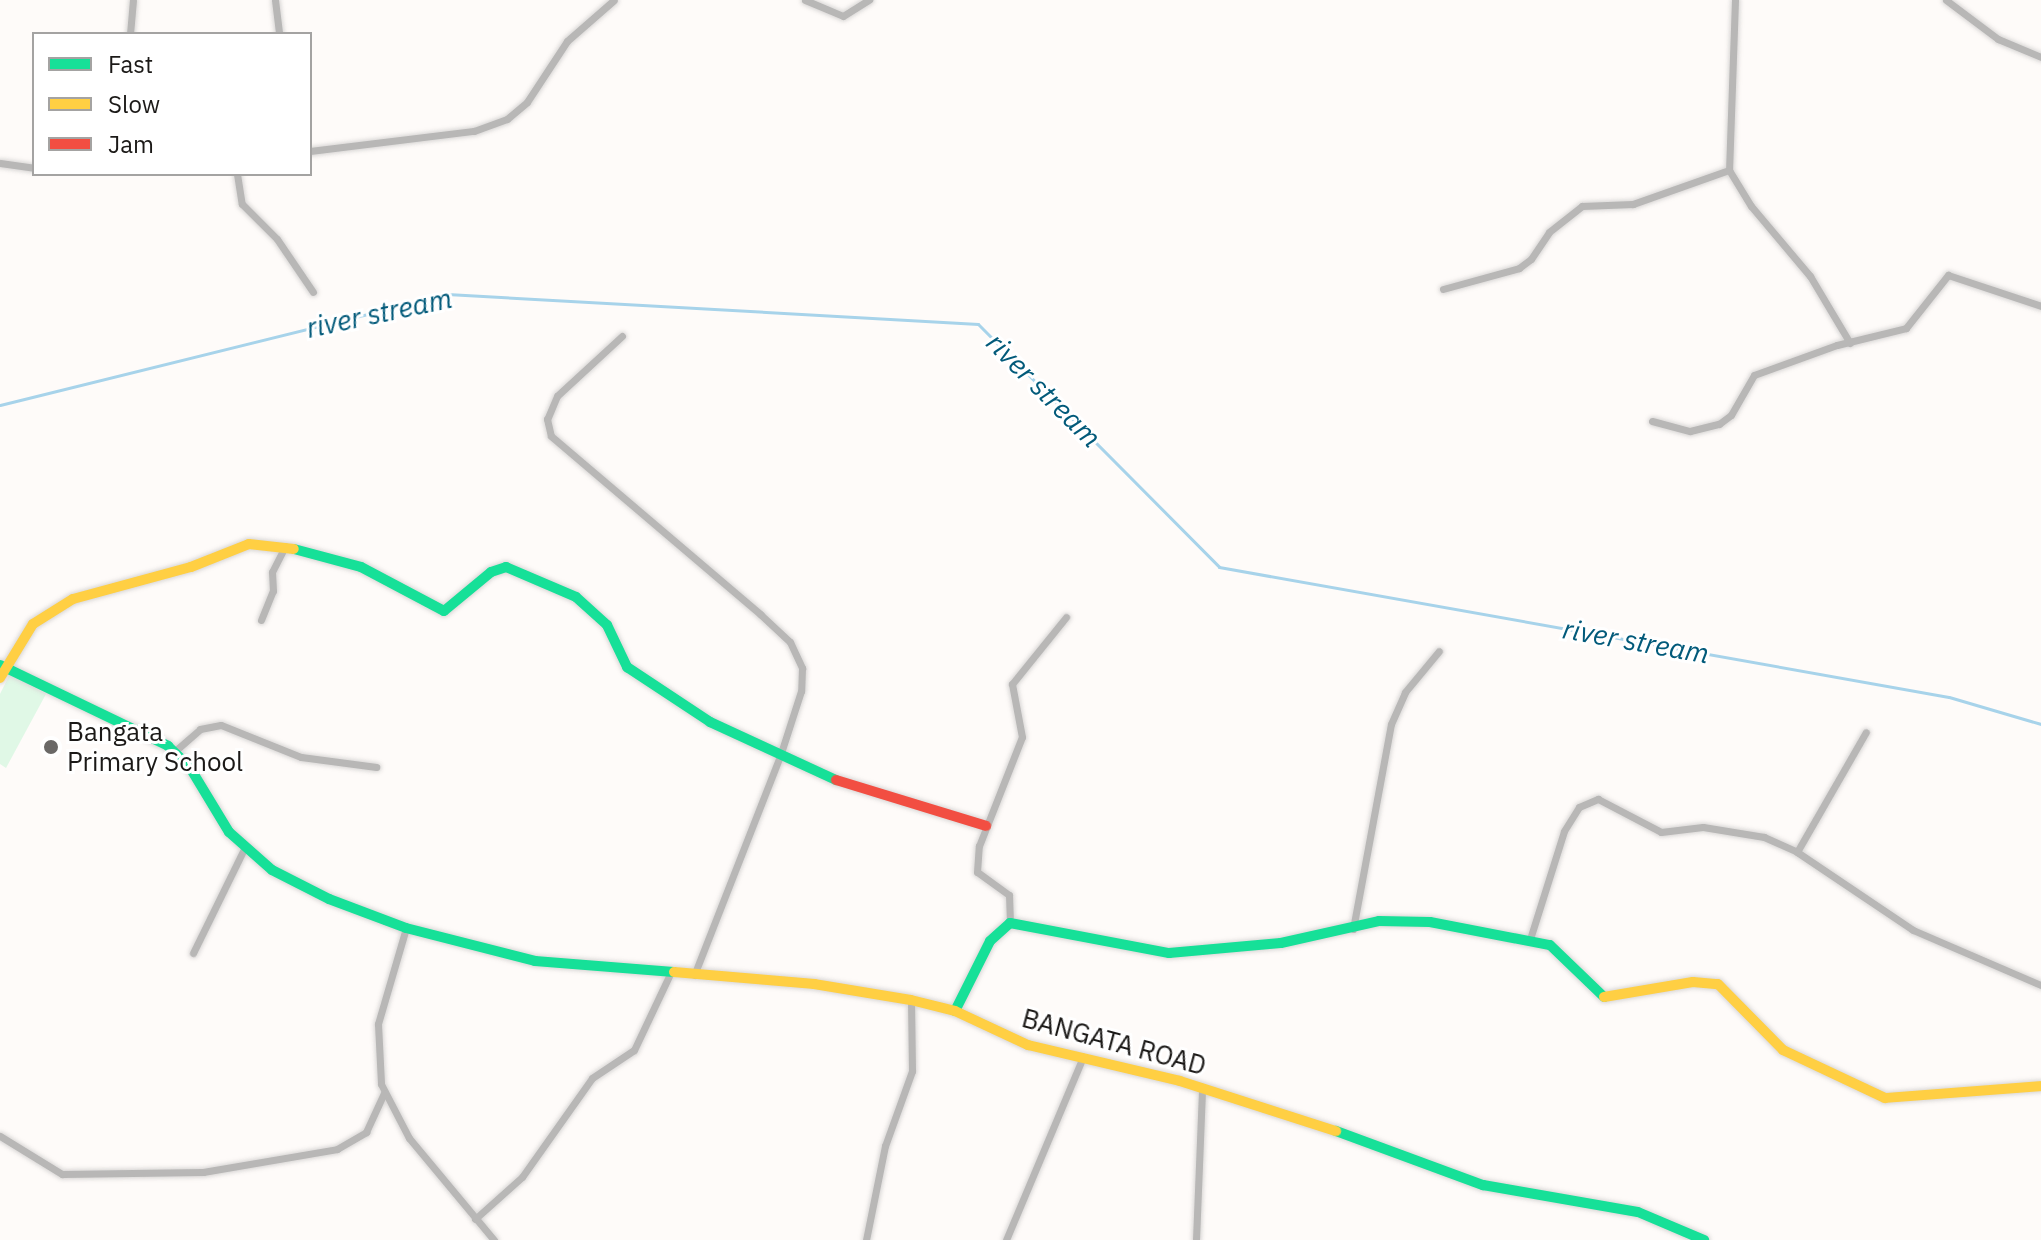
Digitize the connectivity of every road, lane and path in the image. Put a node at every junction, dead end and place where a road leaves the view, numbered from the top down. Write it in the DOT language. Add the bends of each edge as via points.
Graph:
graph roads {
  1 [pos="133,0"];
  2 [pos="275,0"];
  3 [pos="614,0"];
  4 [pos="805,0"];
  5 [pos="869,0"];
  6 [pos="1735,0"];
  7 [pos="1946,0"];
  8 [pos="130,32"];
  9 [pos="279,32"];
  10 [pos="2041,57"];
  11 [pos="312,151"];
  12 [pos="0,163"];
  13 [pos="32,168"];
  14 [pos="1729,170"];
  15 [pos="237,176"];
  16 [pos="1443,289"];
  17 [pos="313,292"];
  18 [pos="2041,306"];
  19 [pos="622,336"];
  20 [pos="1850,343"];
  21 [pos="1652,421"];
  22 [pos="285,546"];
  23 [pos="1066,617"];
  24 [pos="261,620"];
  25 [pos="1439,651"];
  26 [pos="3,665"];
  27 [pos="0,678"];
  28 [pos="1866,732"];
  29 [pos="175,751"];
  30 [pos="780,756"];
  31 [pos="376,767"];
  32 [pos="986,826"];
  33 [pos="244,849"];
  34 [pos="1797,852"];
  35 [pos="1010,923"];
  36 [pos="406,928"];
  37 [pos="1353,929"];
  38 [pos="1530,939"];
  39 [pos="193,953"];
  40 [pos="670,974"];
  41 [pos="694,975"];
  42 [pos="2041,985"];
  43 [pos="911,1000"];
  44 [pos="955,1011"];
  45 [pos="1083,1057"];
  46 [pos="2041,1086"];
  47 [pos="1202,1088"];
  48 [pos="384,1093"];
  49 [pos="0,1136"];
  50 [pos="475,1219"];
  51 [pos="494,1240"];
  52 [pos="866,1240"];
  53 [pos="1006,1240"];
  54 [pos="1196,1240"];
  55 [pos="1704,1240"];
  1 -- 8 [label="street"];
  2 -- 9 [label="street"];
  3 -- 11 [label="street" via="567,41 535,92 507,119 483,129"];
  4 -- 5 [label="street" via="843,16"];
  6 -- 14 [label="street"];
  7 -- 10 [label="street" via="1998,39"];
  12 -- 13 [label="street"];
  14 -- 16 [label="street" via="1633,204 1582,206 1549,232 1519,268"];
  14 -- 20 [label="street" via="1751,206 1810,276"];
  15 -- 17 [label="street" via="242,204 277,239"];
  18 -- 20 [label="street" via="1948,275 1912,324"];
  19 -- 30 [label="street" via="557,396 547,427 561,445 790,642 802,668 801,691"];
  20 -- 21 [label="street" via="1754,375 1731,415 1719,424 1690,431"];
  22 -- 24 [label="street" via="272,572 273,591"];
  22 -- 26 [label="street" via="249,544 163,575 92,590 33,624"];
  22 -- 30 [label="street" via="386,576 444,611 491,572 521,570 596,613 614,635 627,667 650,685"];
  23 -- 32 [label="street" via="1012,684 1022,737"];
  25 -- 37 [label="street" via="1405,692 1391,724"];
  26 -- 27 [label="street"];
  26 -- 29 [label="street, BANGATA ROAD"];
  28 -- 34 [label="street"];
  29 -- 31 [label="street" via="200,729 221,725 301,757"];
  29 -- 33 [label="street, BANGATA ROAD"];
  30 -- 32 [label="street" via="850,786"];
  30 -- 41 [label="street"];
  32 -- 35 [label="street" via="977,872 1009,895"];
  33 -- 36 [label="street, BANGATA ROAD" via="285,878"];
  33 -- 39 [label="street"];
  34 -- 38 [label="street" via="1764,837 1719,828 1661,832 1603,800 1591,800 1579,807 1564,831"];
  34 -- 42 [label="street" via="1913,930"];
  35 -- 37 [label="street" via="1157,953 1269,945"];
  35 -- 44 [label="street" via="990,941"];
  36 -- 40 [label="street, BANGATA ROAD" via="535,961"];
  36 -- 48 [label="street" via="378,1024 377,1062"];
  37 -- 38 [label="street" via="1379,921 1430,922"];
  38 -- 46 [label="street" via="1565,954 1609,1000 1693,982 1718,984 1783,1050 1885,1098"];
  40 -- 41 [label="street, BANGATA ROAD"];
  40 -- 50 [label="street" via="634,1050 592,1078 522,1177"];
  41 -- 43 [label="street, BANGATA ROAD" via="814,984"];
  43 -- 44 [label="street, BANGATA ROAD"];
  43 -- 52 [label="street" via="912,1071 885,1146"];
  44 -- 45 [label="street, BANGATA ROAD" via="1028,1045"];
  45 -- 47 [label="street, BANGATA ROAD"];
  45 -- 53 [label="street"];
  47 -- 54 [label="street"];
  47 -- 55 [label="street, BANGATA ROAD" via="1483,1185 1638,1212"];
  48 -- 49 [label="street" via="366,1132 337,1149 203,1172 62,1174"];
  48 -- 50 [label="street" via="409,1138"];
  50 -- 51 [label="street"];
}
